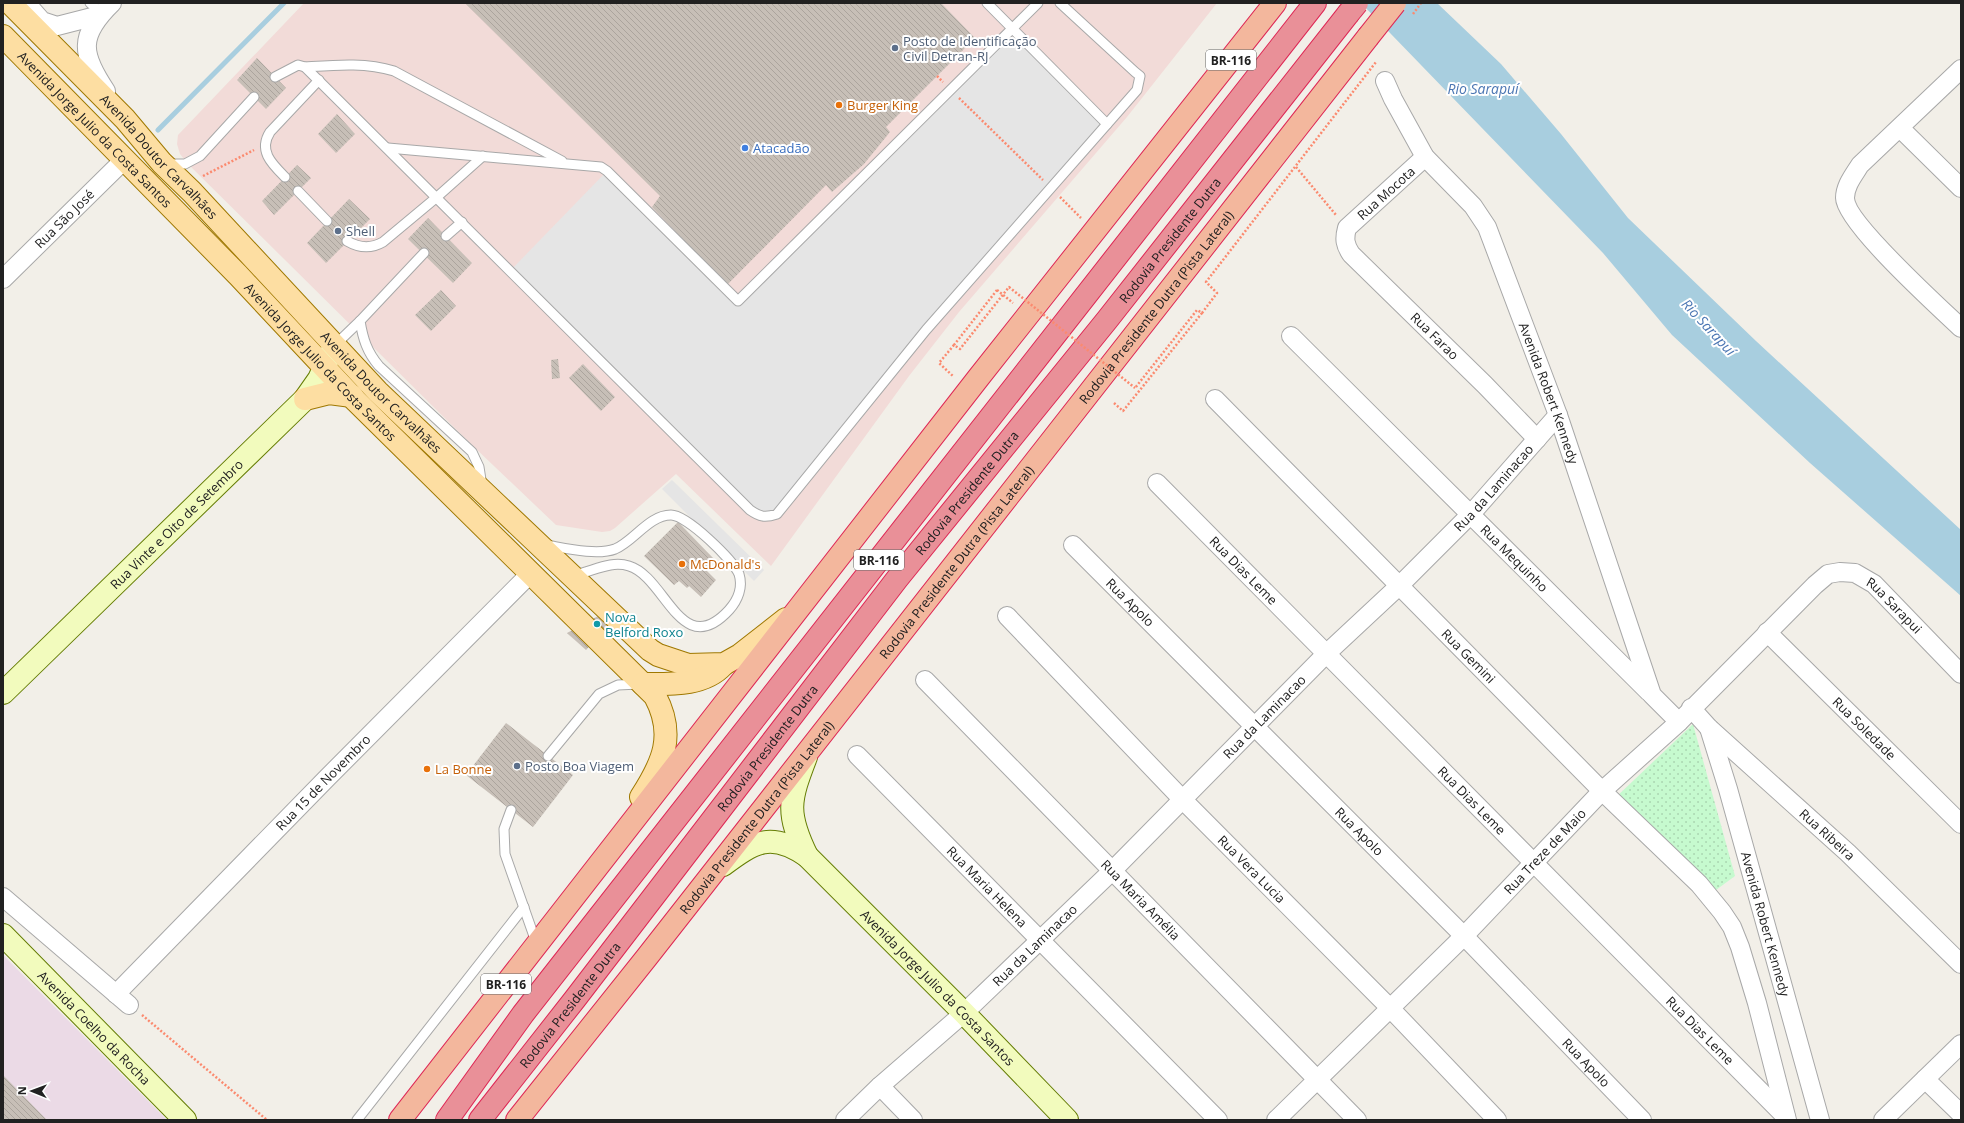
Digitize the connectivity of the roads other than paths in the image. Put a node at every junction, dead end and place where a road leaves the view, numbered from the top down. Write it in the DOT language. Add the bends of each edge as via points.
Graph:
graph roads {
  1 [pos="10,3"];
  2 [pos="25,3"];
  3 [pos="987,3"];
  4 [pos="1038,3"];
  5 [pos="1060,3"];
  6 [pos="1275,3"];
  7 [pos="1315,3"];
  8 [pos="1395,3"];
  9 [pos="101,8"];
  10 [pos="1353,9"];
  11 [pos="1013,29"];
  12 [pos="3,36"];
  13 [pos="305,67"];
  14 [pos="1961,69"];
  15 [pos="275,77"];
  16 [pos="318,80"];
  17 [pos="1385,81"];
  18 [pos="254,97"];
  19 [pos="125,119"];
  20 [pos="1107,124"];
  21 [pos="1900,128"];
  22 [pos="388,148"];
  23 [pos="483,156"];
  24 [pos="1425,157"];
  25 [pos="125,159"];
  26 [pos="565,162"];
  27 [pos="170,164"];
  28 [pos="285,177"];
  29 [pos="1961,188"];
  30 [pos="298,191"];
  31 [pos="438,197"];
  32 [pos="328,221"];
  33 [pos="462,222"];
  34 [pos="1347,228"];
  35 [pos="446,236"];
  36 [pos="348,241"];
  37 [pos="424,253"];
  38 [pos="3,279"];
  39 [pos="360,322"];
  40 [pos="1961,328"];
  41 [pos="1290,336"];
  42 [pos="334,346"];
  43 [pos="325,367"];
  44 [pos="352,396"];
  45 [pos="306,399"];
  46 [pos="1215,399"];
  47 [pos="1558,415"];
  48 [pos="1537,439"];
  49 [pos="1158,483"];
  50 [pos="483,490"];
  51 [pos="1471,514"];
  52 [pos="538,544"];
  53 [pos="1073,545"];
  54 [pos="531,573"];
  55 [pos="570,576"];
  56 [pos="1400,585"];
  57 [pos="1815,585"];
  58 [pos="796,611"];
  59 [pos="1007,616"];
  60 [pos="1767,632"];
  61 [pos="1326,654"];
  62 [pos="724,664"];
  63 [pos="1961,674"];
  64 [pos="925,680"];
  65 [pos="643,684"];
  66 [pos="3,692"];
  67 [pos="1652,695"];
  68 [pos="1691,708"];
  69 [pos="1679,722"];
  70 [pos="1255,726"];
  71 [pos="1709,728"];
  72 [pos="808,751"];
  73 [pos="857,755"];
  74 [pos="548,756"];
  75 [pos="1602,791"];
  76 [pos="1183,800"];
  77 [pos="511,810"];
  78 [pos="1961,824"];
  79 [pos="613,847"];
  80 [pos="807,856"];
  81 [pos="1534,863"];
  82 [pos="1112,870"];
  83 [pos="712,873"];
  84 [pos="3,898"];
  85 [pos="524,907"];
  86 [pos="3,935"];
  87 [pos="1464,936"];
  88 [pos="1039,938"];
  89 [pos="537,944"];
  90 [pos="1961,964"];
  91 [pos="1390,1008"];
  92 [pos="964,1013"];
  93 [pos="1961,1044"];
  94 [pos="1317,1078"];
  95 [pos="1925,1079"];
  96 [pos="880,1086"];
  97 [pos="1961,1114"];
  98 [pos="1787,1119"];
  99 [pos="185,1120"];
  100 [pos="357,1120"];
  101 [pos="400,1120"];
  102 [pos="447,1120"];
  103 [pos="480,1120"];
  104 [pos="517,1120"];
  105 [pos="845,1120"];
  106 [pos="913,1120"];
  107 [pos="1067,1120"];
  108 [pos="1218,1120"];
  109 [pos="1276,1120"];
  110 [pos="1357,1120"];
  111 [pos="1497,1120"];
  112 [pos="1642,1120"];
  113 [pos="1820,1120"];
  114 [pos="1883,1120"];
  1 -- 19 [label="main road, Avenida Doutor Carvalhães"];
  2 -- 9 [label="street" via="42,21 57,26"];
  3 -- 11 [label="lane"];
  4 -- 11 [label="lane"];
  5 -- 20 [label="lane" via="1140,76 1137,90"];
  6 -- 58 [label="highway, BR-116"];
  7 -- 102 [label="highway, Rodovia Presidente Dutra / BR-116" via="523,1014"];
  8 -- 72 [label="highway, Rodovia Presidente Dutra (Pista Lateral), bridge"];
  9 -- 19 [label="street" via="88,37 87,58 92,70"];
  10 -- 103 [label="highway, Rodovia Presidente Dutra / BR-116" via="1112,314 897,579"];
  11 -- 20 [label="lane"];
  11 -- 26 [label="lane" via="738,301 607,171 601,167"];
  12 -- 25 [label="main road, Avenida Jorge Julio da Costa Santos"];
  13 -- 15 [label="lane" via="298,65"];
  13 -- 16 [label="lane"];
  13 -- 26 [label="lane" via="358,64 377,65 394,71"];
  14 -- 21 [label="street"];
  16 -- 22 [label="lane"];
  16 -- 28 [label="lane" via="270,132 266,146 268,160"];
  17 -- 24 [label="street, Avenida Robert Kennedy"];
  18 -- 27 [label="lane" via="200,156 191,162"];
  19 -- 27 [label="main road, Avenida Doutor Carvalhães"];
  20 -- 33 [label="lane" via="926,330 777,514 768,518 750,510"];
  21 -- 29 [label="street"];
  21 -- 40 [label="street" via="1860,165 1848,184 1845,200 1850,213 1867,235"];
  22 -- 23 [label="lane"];
  22 -- 31 [label="lane"];
  23 -- 26 [label="lane"];
  23 -- 31 [label="lane"];
  24 -- 34 [label="street, Rua Mocota"];
  24 -- 47 [label="street, Avenida Robert Kennedy" via="1473,206 1487,227"];
  25 -- 38 [label="street, Rua São José"];
  25 -- 43 [label="main road, Avenida Jorge Julio da Costa Santos"];
  27 -- 42 [label="main road, Avenida Doutor Carvalhães" via="192,192"];
  30 -- 32 [label="lane"];
  31 -- 33 [label="lane"];
  31 -- 36 [label="lane" via="380,244 360,247"];
  33 -- 35 [label="lane"];
  34 -- 48 [label="street, Rua Farao" via="1346,246 1351,254"];
  37 -- 39 [label="lane"];
  39 -- 42 [label="lane"];
  39 -- 50 [label="lane" via="370,356 472,452 479,467"];
  41 -- 51 [label="street, Rua Mequinho"];
  42 -- 43 [label="main road, Rua Vinte e Oito de Setembro"];
  42 -- 50 [label="main road, Avenida Doutor Carvalhães" via="378,392"];
  43 -- 44 [label="main road, Avenida Jorge Julio da Costa Santos"];
  43 -- 45 [label="main road, Rua Vinte e Oito de Setembro"];
  44 -- 45 [label="main road" via="329,393"];
  44 -- 54 [label="main road, Avenida Jorge Julio da Costa Santos"];
  45 -- 66 [label="main road, Rua Vinte e Oito de Setembro"];
  46 -- 56 [label="street, Rua Gemini"];
  47 -- 48 [label="street, Rua da Laminacao"];
  47 -- 67 [label="street, Avenida Robert Kennedy"];
  48 -- 51 [label="street, Rua da Laminacao"];
  49 -- 61 [label="street, Rua Dias Leme"];
  50 -- 52 [label="main road, Avenida Doutor Carvalhães"];
  51 -- 56 [label="street, Rua da Laminacao"];
  51 -- 67 [label="street, Rua Mequinho"];
  52 -- 55 [label="main road, Avenida Doutor Carvalhães"];
  52 -- 55 [label="lane" via="581,551 613,550 625,544 651,522 670,515 694,527 724,555 738,574 741,584 740,593 730,609 707,626 697,627 684,621 637,569 628,565 614,564"];
  53 -- 70 [label="street, Rua Apolo"];
  54 -- 65 [label="main road, Avenida Jorge Julio da Costa Santos"];
  54 -- 84 [label="street, Rua 15 de Novembro" via="327,778 123,999"];
  55 -- 62 [label="main road, Avenida Doutor Carvalhães" via="658,655 688,665"];
  56 -- 61 [label="street, Rua da Laminacao"];
  56 -- 75 [label="street, Rua Gemini"];
  57 -- 60 [label="street, Rua Treze de Maio"];
  57 -- 63 [label="street, Rua Sarapui" via="1828,574 1840,572 1855,573 1874,584"];
  58 -- 62 [label="main road, Avenida Doutor Carvalhães" via="740,655"];
  58 -- 79 [label="highway, BR-116"];
  59 -- 76 [label="street, Rua Vera Lucia"];
  60 -- 68 [label="street, Rua Treze de Maio"];
  60 -- 78 [label="street, Rua Soledade"];
  61 -- 70 [label="street, Rua da Laminacao"];
  61 -- 81 [label="street, Rua Dias Leme"];
  62 -- 65 [label="main road" via="717,672 699,680"];
  64 -- 82 [label="street, Rua Maria Amélia"];
  65 -- 74 [label="lane" via="618,686 599,694"];
  65 -- 79 [label="main road" via="661,708 666,735 665,746 657,772"];
  67 -- 69 [label="street, Avenida Robert Kennedy"];
  68 -- 69 [label="street, Rua Treze de Maio"];
  68 -- 71 [label="street, Rua Ribeira"];
  69 -- 75 [label="street, Rua Treze de Maio"];
  70 -- 76 [label="street, Rua da Laminacao"];
  70 -- 87 [label="street, Rua Apolo"];
  71 -- 90 [label="street, Rua Ribeira" via="1848,853"];
  71 -- 113 [label="street, Avenida Robert Kennedy"];
  72 -- 80 [label="main road" via="793,794 791,814"];
  72 -- 83 [label="highway, Rodovia Presidente Dutra (Pista Lateral)"];
  73 -- 88 [label="street, Rua Maria Helena"];
  75 -- 81 [label="street, Rua Treze de Maio"];
  75 -- 98 [label="street, Rua Gemini" via="1699,884 1732,927 1757,1002"];
  76 -- 82 [label="street, Rua da Laminacao"];
  76 -- 91 [label="street, Rua Vera Lucia"];
  77 -- 85 [label="lane" via="504,829 505,854"];
  79 -- 89 [label="highway, BR-116"];
  80 -- 83 [label="main road" via="784,844 766,841 746,847"];
  80 -- 92 [label="main road, Avenida Jorge Julio da Costa Santos"];
  81 -- 87 [label="street, Rua Treze de Maio"];
  81 -- 98 [label="street, Rua Dias Leme"];
  82 -- 88 [label="street, Rua da Laminacao"];
  82 -- 94 [label="street, Rua Maria Amélia"];
  83 -- 104 [label="highway, Rodovia Presidente Dutra (Pista Lateral)"];
  85 -- 89 [label="lane"];
  85 -- 100 [label="lane"];
  86 -- 99 [label="main road, Avenida Coelho da Rocha"];
  87 -- 91 [label="street, Rua Treze de Maio"];
  87 -- 112 [label="street, Rua Apolo"];
  88 -- 92 [label="street, Rua da Laminacao"];
  88 -- 108 [label="street, Rua Maria Helena"];
  89 -- 101 [label="highway, BR-116"];
  91 -- 94 [label="street, Rua Treze de Maio"];
  91 -- 111 [label="street, Rua Vera Lucia"];
  92 -- 96 [label="street, Rua da Laminacao"];
  92 -- 107 [label="main road, Avenida Jorge Julio da Costa Santos"];
  93 -- 95 [label="street"];
  94 -- 109 [label="street, Rua Treze de Maio"];
  94 -- 110 [label="street, Rua Maria Amélia"];
  95 -- 97 [label="street"];
  95 -- 114 [label="street"];
  96 -- 105 [label="street, Rua da Laminacao"];
  96 -- 106 [label="street"];
}
